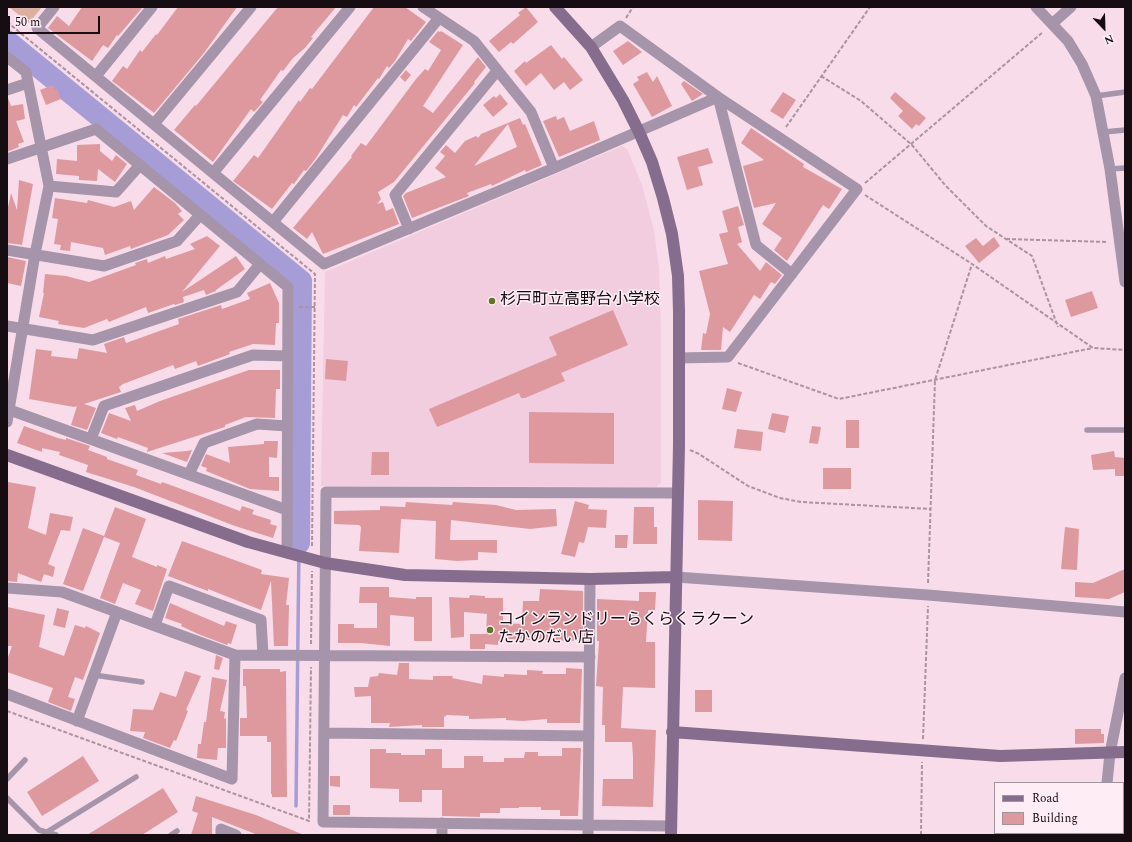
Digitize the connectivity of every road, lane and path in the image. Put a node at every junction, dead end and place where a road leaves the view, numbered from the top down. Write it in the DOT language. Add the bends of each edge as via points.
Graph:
graph roads {
  1 [pos="54,7"];
  2 [pos="152,7"];
  3 [pos="251,7"];
  4 [pos="350,7"];
  5 [pos="423,7"];
  6 [pos="554,7"];
  7 [pos="870,7"];
  8 [pos="1036,7"];
  9 [pos="1071,7"];
  10 [pos="439,18"];
  11 [pos="7,22"];
  12 [pos="10,24"];
  13 [pos="1053,24"];
  14 [pos="7,28"];
  15 [pos="591,47"];
  16 [pos="7,57"];
  17 [pos="497,71"];
  18 [pos="96,76"];
  19 [pos="821,76"];
  20 [pos="28,83"];
  21 [pos="7,90"];
  22 [pos="1125,92"];
  23 [pos="1096,96"];
  24 [pos="718,97"];
  25 [pos="154,124"];
  26 [pos="1125,130"];
  27 [pos="639,132"];
  28 [pos="1104,132"];
  29 [pos="778,138"];
  30 [pos="912,144"];
  31 [pos="42,148"];
  32 [pos="7,159"];
  33 [pos="140,165"];
  34 [pos="554,168"];
  35 [pos="1125,168"];
  36 [pos="1110,169"];
  37 [pos="213,173"];
  38 [pos="49,186"];
  39 [pos="857,189"];
  40 [pos="200,215"];
  41 [pos="273,222"];
  42 [pos="409,229"];
  43 [pos="1005,239"];
  44 [pos="1123,249"];
  45 [pos="7,250"];
  46 [pos="35,254"];
  47 [pos="260,264"];
  48 [pos="972,264"];
  49 [pos="792,274"];
  50 [pos="1125,282"];
  51 [pos="288,307"];
  52 [pos="315,307"];
  53 [pos="7,326"];
  54 [pos="1058,327"];
  55 [pos="23,328"];
  56 [pos="1093,348"];
  57 [pos="1125,350"];
  58 [pos="288,356"];
  59 [pos="728,357"];
  60 [pos="679,358"];
  61 [pos="935,380"];
  62 [pos="8,409"];
  63 [pos="7,422"];
  64 [pos="287,426"];
  65 [pos="1087,430"];
  66 [pos="1125,430"];
  67 [pos="91,439"];
  68 [pos="679,445"];
  69 [pos="7,455"];
  70 [pos="189,474"];
  71 [pos="677,493"];
  72 [pos="931,509"];
  73 [pos="287,510"];
  74 [pos="287,553"];
  75 [pos="312,559"];
  76 [pos="325,563"];
  77 [pos="676,577"];
  78 [pos="590,579"];
  79 [pos="7,588"];
  80 [pos="928,595"];
  81 [pos="117,612"];
  82 [pos="1125,612"];
  83 [pos="155,626"];
  84 [pos="235,655"];
  85 [pos="263,655"];
  86 [pos="311,655"];
  87 [pos="324,655"];
  88 [pos="590,657"];
  89 [pos="94,675"];
  90 [pos="1125,678"];
  91 [pos="142,682"];
  92 [pos="7,694"];
  93 [pos="7,711"];
  94 [pos="77,721"];
  95 [pos="672,732"];
  96 [pos="324,733"];
  97 [pos="589,736"];
  98 [pos="922,750"];
  99 [pos="1125,752"];
  100 [pos="1110,753"];
  101 [pos="25,760"];
  102 [pos="136,777"];
  103 [pos="7,779"];
  104 [pos="1107,782"];
  105 [pos="7,798"];
  106 [pos="442,823"];
  107 [pos="588,830"];
  108 [pos="671,830"];
  109 [pos="178,831"];
  110 [pos="51,834"];
  111 [pos="171,835"];
  112 [pos="221,835"];
  113 [pos="236,835"];
  114 [pos="442,835"];
  115 [pos="921,835"];
  1 -- 18 [label="street" via="37,28"];
  2 -- 18 [label="street"];
  3 -- 25 [label="street"];
  4 -- 37 [label="street"];
  5 -- 10 [label="street"];
  6 -- 15 [label="street"];
  7 -- 19 [label="path"];
  8 -- 13 [label="street"];
  9 -- 13 [label="street"];
  10 -- 17 [label="street" via="474,41"];
  10 -- 41 [label="street"];
  11 -- 12 [label="path"];
  12 -- 14 [label="path"];
  12 -- 52 [label="path" via="315,274"];
  13 -- 23 [label="street" via="1079,58"];
  13 -- 30 [label="path"];
  15 -- 24 [label="street" via="620,26"];
  15 -- 27 [label="street" via="624,100"];
  16 -- 20 [label="street" via="26,72"];
  17 -- 34 [label="street" via="531,112"];
  17 -- 42 [label="street" via="395,195"];
  18 -- 25 [label="street"];
  19 -- 29 [label="path"];
  19 -- 30 [label="path" via="861,102"];
  20 -- 21 [label="street"];
  20 -- 31 [label="street"];
  22 -- 23 [label="lane"];
  23 -- 28 [label="street"];
  24 -- 27 [label="street"];
  24 -- 29 [label="street"];
  24 -- 49 [label="street" via="756,245"];
  25 -- 37 [label="street"];
  26 -- 28 [label="lane"];
  27 -- 34 [label="street"];
  27 -- 60 [label="street" via="652,162 672,234 678,276"];
  28 -- 36 [label="street"];
  29 -- 39 [label="street"];
  30 -- 39 [label="path"];
  30 -- 43 [label="path" via="969,210"];
  31 -- 32 [label="street"];
  31 -- 33 [label="street" via="96,128"];
  31 -- 38 [label="street"];
  33 -- 38 [label="street" via="116,192"];
  33 -- 40 [label="street"];
  34 -- 42 [label="street"];
  35 -- 36 [label="lane"];
  36 -- 44 [label="street"];
  37 -- 41 [label="street"];
  38 -- 46 [label="street"];
  39 -- 48 [label="path"];
  39 -- 49 [label="street"];
  40 -- 46 [label="street" via="177,241 104,266"];
  40 -- 47 [label="street"];
  41 -- 42 [label="street" via="324,264"];
  43 -- 44 [label="path"];
  43 -- 54 [label="path" via="1032,256"];
  44 -- 50 [label="street"];
  45 -- 46 [label="street"];
  46 -- 55 [label="street"];
  47 -- 51 [label="street" via="288,287"];
  47 -- 55 [label="street" via="237,292 92,340"];
  48 -- 56 [label="path"];
  48 -- 61 [label="path"];
  49 -- 59 [label="street"];
  51 -- 52 [label="path"];
  51 -- 58 [label="street"];
  52 -- 75 [label="path"];
  53 -- 55 [label="street"];
  55 -- 62 [label="street"];
  56 -- 57 [label="path"];
  56 -- 61 [label="path"];
  58 -- 64 [label="street"];
  58 -- 67 [label="street" via="254,355 104,406"];
  59 -- 60 [label="street"];
  59 -- 61 [label="path" via="734,362 839,399"];
  60 -- 68 [label="street"];
  61 -- 72 [label="path"];
  62 -- 63 [label="street"];
  62 -- 67 [label="street"];
  64 -- 70 [label="street" via="257,424 204,443"];
  64 -- 73 [label="street"];
  65 -- 66 [label="lane"];
  67 -- 70 [label="street"];
  68 -- 71 [label="street"];
  68 -- 72 [label="path" via="699,454 748,486 780,498 801,502"];
  69 -- 74 [label="street" via="248,542"];
  70 -- 73 [label="street"];
  71 -- 76 [label="street" via="326,492"];
  71 -- 77 [label="street"];
  72 -- 80 [label="path"];
  73 -- 74 [label="street"];
  74 -- 75 [label="street"];
  75 -- 76 [label="street"];
  75 -- 86 [label="path"];
  76 -- 78 [label="street" via="405,575"];
  76 -- 87 [label="street"];
  77 -- 78 [label="street"];
  77 -- 80 [label="street"];
  77 -- 95 [label="street"];
  78 -- 88 [label="street"];
  79 -- 81 [label="street" via="62,592"];
  80 -- 82 [label="street"];
  80 -- 98 [label="path"];
  81 -- 83 [label="street"];
  81 -- 89 [label="street"];
  83 -- 84 [label="street"];
  83 -- 85 [label="street" via="169,586 262,620"];
  84 -- 85 [label="street"];
  84 -- 94 [label="street" via="232,779"];
  85 -- 86 [label="street"];
  86 -- 87 [label="street"];
  86 -- 93 [label="path" via="309,821"];
  87 -- 88 [label="street"];
  87 -- 96 [label="street"];
  88 -- 97 [label="street"];
  89 -- 91 [label="lane"];
  89 -- 94 [label="street"];
  90 -- 100 [label="street"];
  92 -- 94 [label="street"];
  95 -- 98 [label="street"];
  95 -- 108 [label="street"];
  96 -- 97 [label="street"];
  96 -- 106 [label="street" via="323,822"];
  97 -- 107 [label="street"];
  98 -- 100 [label="street" via="1000,756"];
  98 -- 115 [label="path"];
  99 -- 100 [label="street"];
  100 -- 104 [label="street"];
  101 -- 103 [label="lane"];
  102 -- 110 [label="lane"];
  105 -- 110 [label="lane" via="39,830"];
  106 -- 107 [label="street"];
  106 -- 114 [label="street"];
  107 -- 108 [label="street"];
  109 -- 111 [label="lane"];
  112 -- 113 [label="street" via="221,829"];
}
